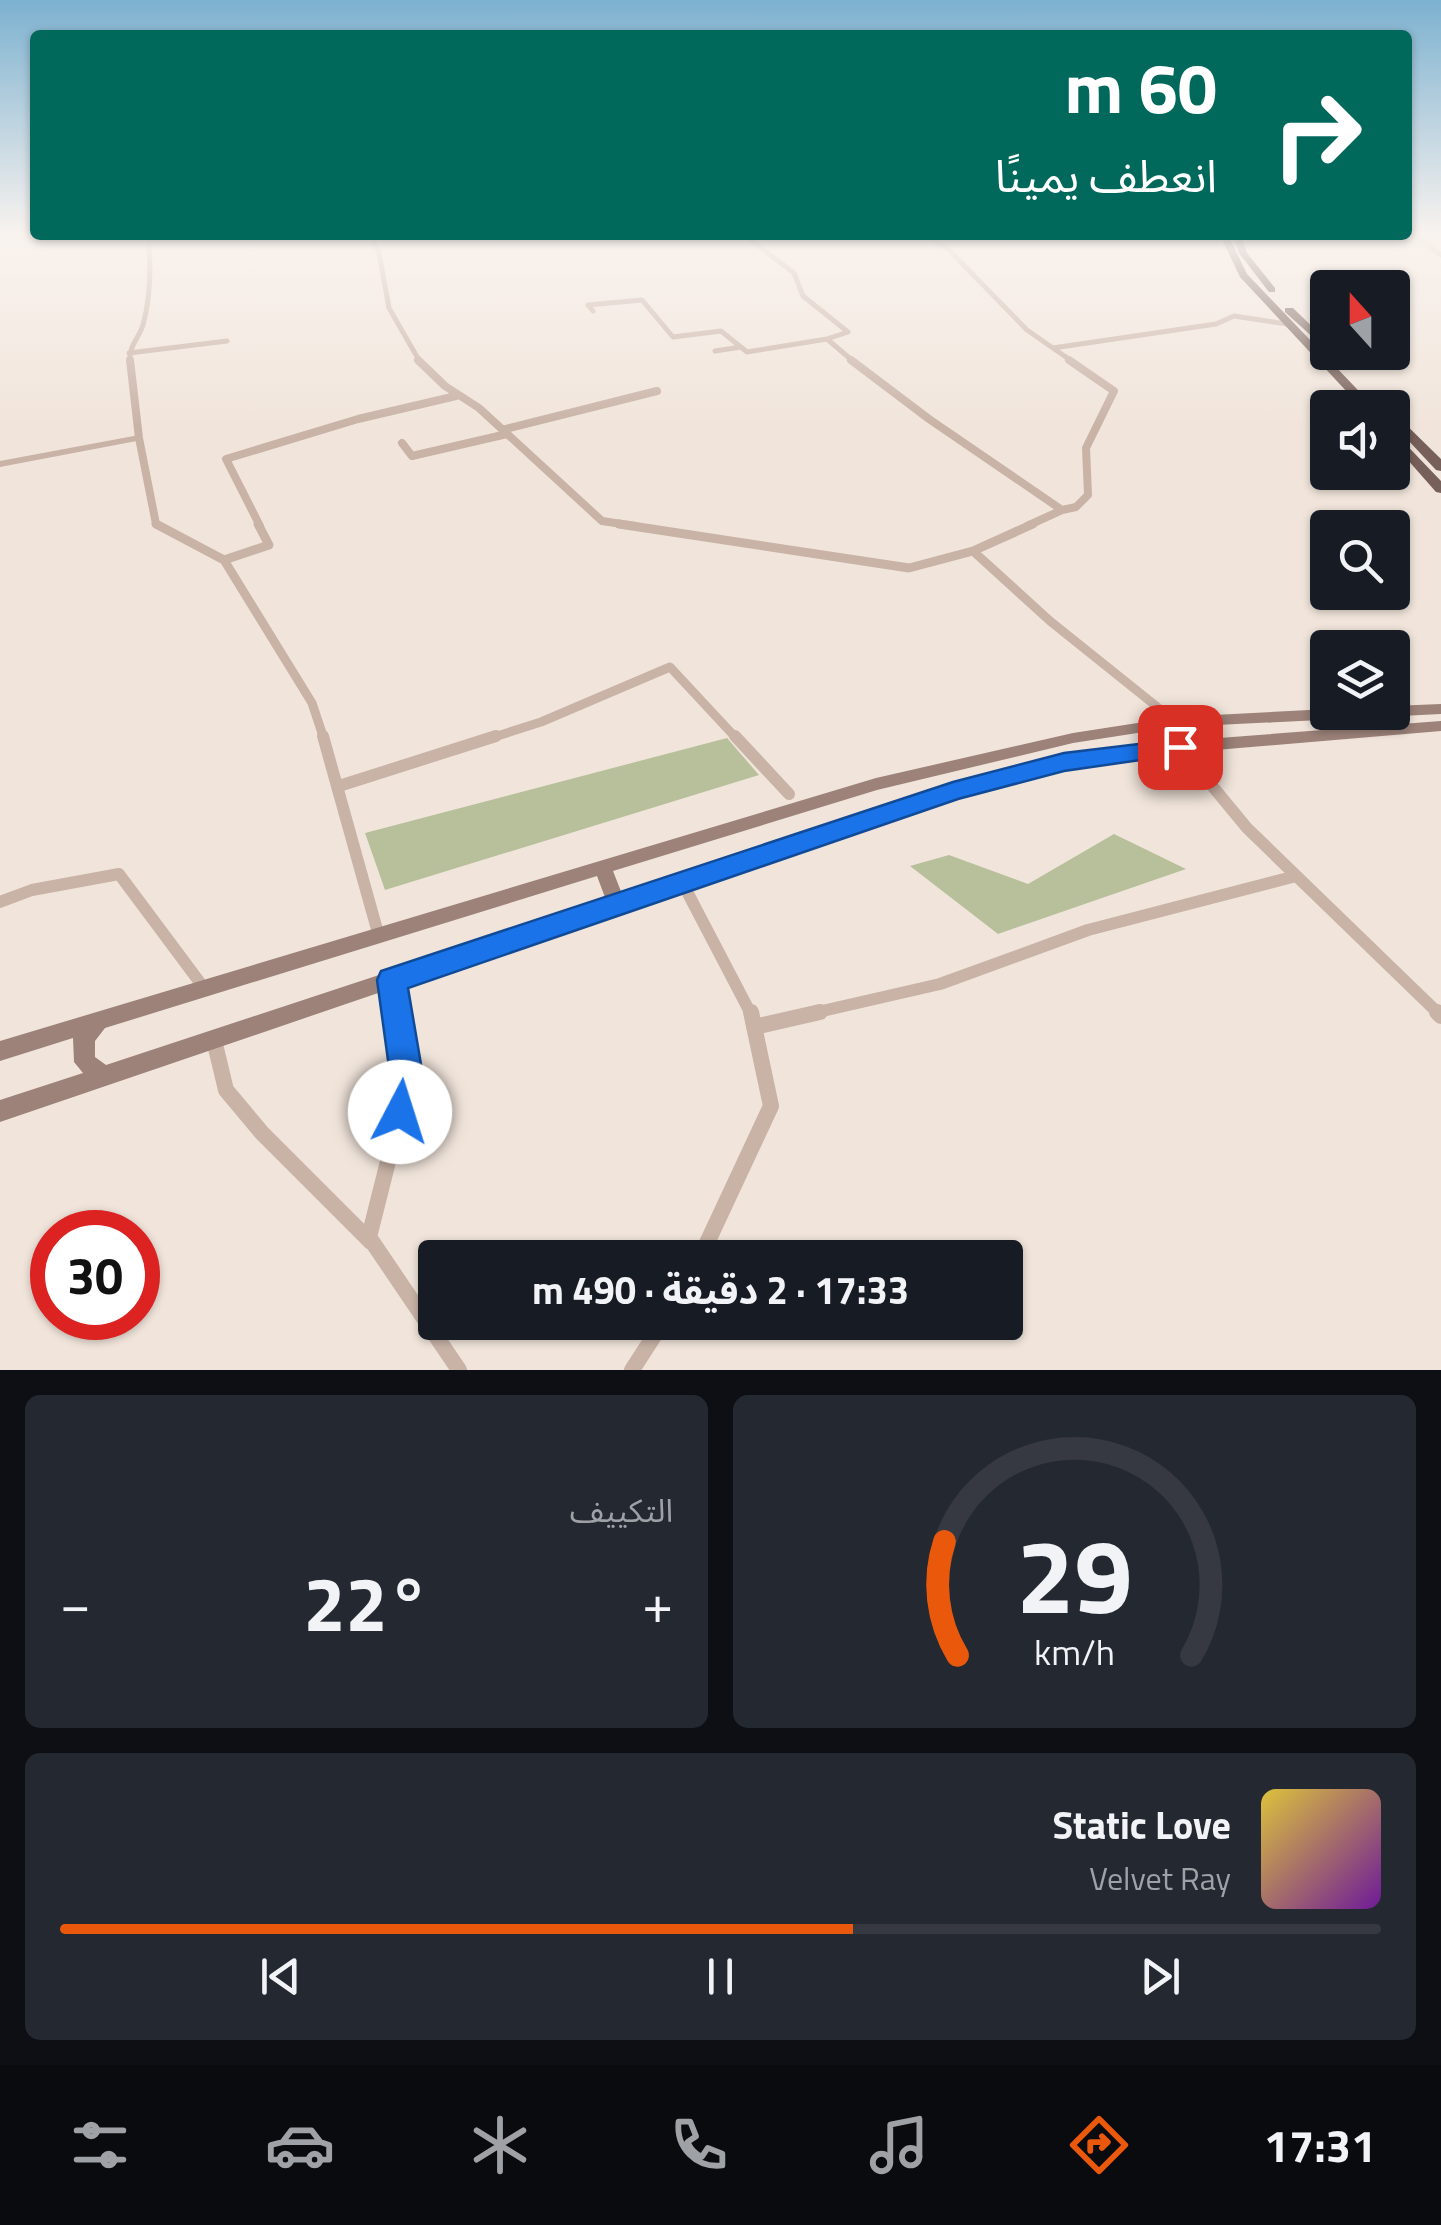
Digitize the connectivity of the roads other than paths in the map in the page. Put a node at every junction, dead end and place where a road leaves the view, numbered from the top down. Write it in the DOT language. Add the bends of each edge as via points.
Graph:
graph roads {
  1 [pos="147,298"];
  2 [pos="387,298"];
  3 [pos="805,298"];
  4 [pos="996,298"];
  5 [pos="1264,298"];
  6 [pos="1280,298"];
  7 [pos="593,312"];
  8 [pos="1291,328"];
  9 [pos="1310,330"];
  10 [pos="1310,333"];
  11 [pos="827,339"];
  12 [pos="227,342"];
  13 [pos="741,348"];
  14 [pos="1052,348"];
  15 [pos="715,351"];
  16 [pos="129,353"];
  17 [pos="1349,370"];
  18 [pos="1351,390"];
  19 [pos="1368,390"];
  20 [pos="657,391"];
  21 [pos="456,396"];
  22 [pos="504,432"];
  23 [pos="1410,434"];
  24 [pos="138,438"];
  25 [pos="402,444"];
  26 [pos="1410,454"];
  27 [pos="0,464"];
  28 [pos="1441,467"];
  29 [pos="1441,488"];
  30 [pos="1062,510"];
  31 [pos="973,552"];
  32 [pos="224,560"];
  33 [pos="1441,709"];
  34 [pos="1410,712"];
  35 [pos="1310,717"];
  36 [pos="1176,722"];
  37 [pos="1410,724"];
  38 [pos="1441,726"];
  39 [pos="1414,727"];
  40 [pos="1180,747"];
  41 [pos="340,786"];
  42 [pos="789,794"];
  43 [pos="602,866"];
  44 [pos="1296,876"];
  45 [pos="682,882"];
  46 [pos="0,902"];
  47 [pos="617,905"];
  48 [pos="378,933"];
  49 [pos="392,980"];
  50 [pos="204,988"];
  51 [pos="1441,1016"];
  52 [pos="100,1020"];
  53 [pos="754,1027"];
  54 [pos="214,1040"];
  55 [pos="0,1051"];
  56 [pos="105,1077"];
  57 [pos="0,1110"];
  58 [pos="708,1240"];
  59 [pos="375,1246"];
  60 [pos="651,1340"];
  61 [pos="459,1370"];
  62 [pos="632,1370"];
  1 -- 16 [label="street"];
  2 -- 21 [label="street" via="416,362"];
  3 -- 11 [label="street" via="848,332"];
  4 -- 14 [label="street"];
  5 -- 8 [label="main road"];
  6 -- 9 [label="main road"];
  7 -- 13 [label="street" via="588,305 642,300 673,337 722,331"];
  8 -- 10 [label="main road"];
  8 -- 14 [label="street" via="1234,316"];
  8 -- 18 [label="main road"];
  11 -- 13 [label="street"];
  11 -- 30 [label="street" via="874,380"];
  12 -- 16 [label="street"];
  13 -- 15 [label="street"];
  14 -- 30 [label="street" via="1114,391 1084,453 1088,497"];
  16 -- 24 [label="street"];
  17 -- 19 [label="main road"];
  20 -- 22 [label="street"];
  21 -- 22 [label="street"];
  21 -- 32 [label="street" via="226,459 268,544"];
  22 -- 25 [label="street" via="412,456"];
  22 -- 31 [label="street" via="602,521 908,568"];
  23 -- 28 [label="main road"];
  24 -- 27 [label="street"];
  24 -- 32 [label="street" via="156,524"];
  26 -- 29 [label="main road"];
  30 -- 31 [label="street"];
  31 -- 36 [label="street"];
  32 -- 41 [label="street" via="312,703"];
  33 -- 34 [label="main road"];
  35 -- 36 [label="main road"];
  36 -- 43 [label="main road" via="1072,738 876,784"];
  37 -- 39 [label="main road"];
  38 -- 39 [label="main road"];
  39 -- 40 [label="main road"];
  40 -- 44 [label="street"];
  40 -- 45 [label="main road" via="1064,762 953,791"];
  41 -- 42 [label="street" via="541,722 670,667"];
  41 -- 48 [label="street"];
  43 -- 47 [label="main road"];
  43 -- 48 [label="main road"];
  44 -- 51 [label="street"];
  44 -- 53 [label="street" via="1088,930 940,984"];
  45 -- 47 [label="main road"];
  45 -- 53 [label="street"];
  46 -- 50 [label="street" via="119,874"];
  47 -- 49 [label="main road"];
  48 -- 50 [label="main road"];
  49 -- 54 [label="main road"];
  49 -- 59 [label="street" via="408,1082 369,1237"];
  50 -- 52 [label="main road"];
  52 -- 55 [label="main road"];
  52 -- 56 [label="main road" via="84,1038 85,1062"];
  53 -- 58 [label="street" via="771,1106"];
  54 -- 56 [label="main road"];
  54 -- 59 [label="street" via="226,1090"];
  56 -- 57 [label="main road"];
  59 -- 61 [label="street"];
  60 -- 62 [label="street"];
}
